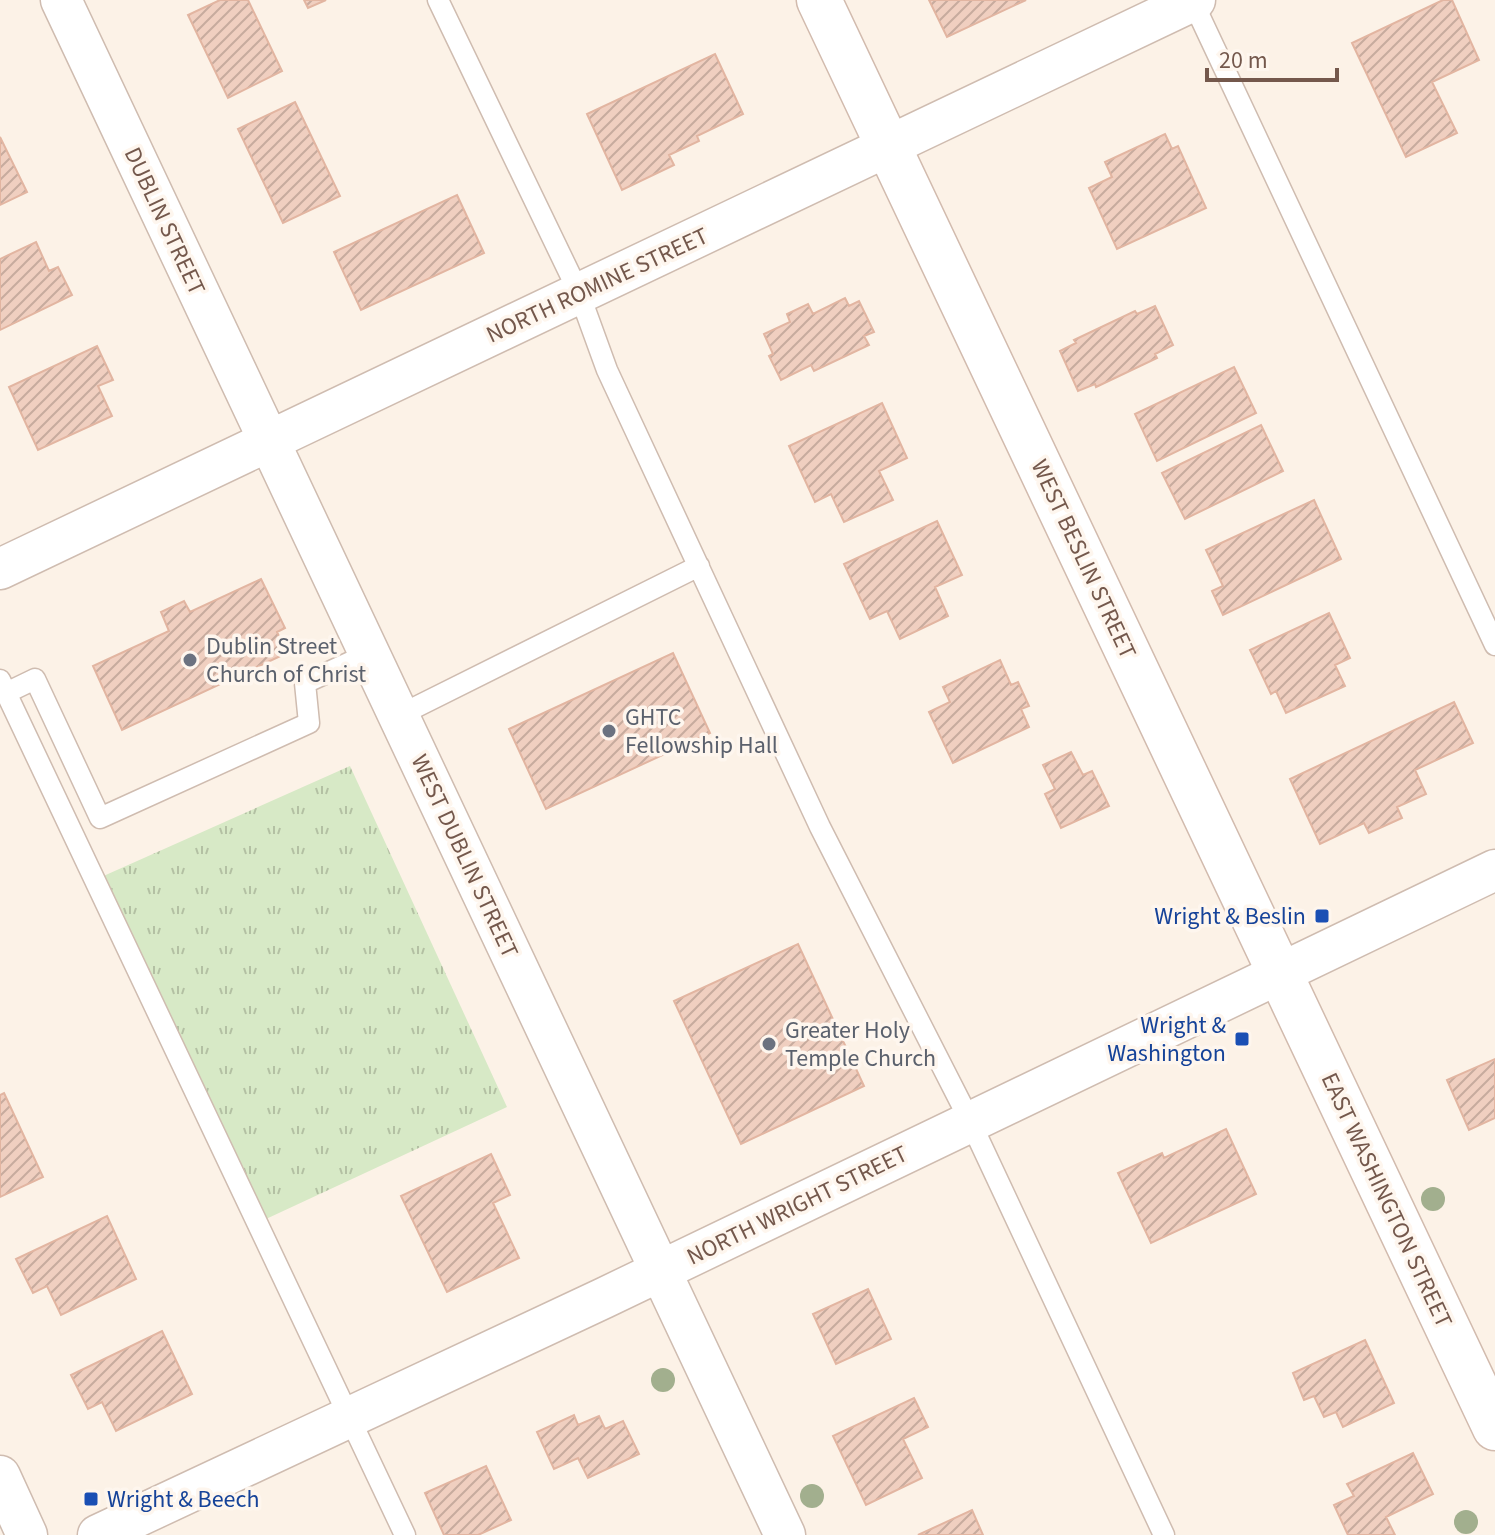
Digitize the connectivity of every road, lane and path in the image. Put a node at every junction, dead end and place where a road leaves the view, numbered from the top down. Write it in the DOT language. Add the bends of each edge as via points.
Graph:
graph roads {
  1 [pos="61,0"];
  2 [pos="438,0"];
  3 [pos="819,0"];
  4 [pos="1193,0"];
  5 [pos="889,146"];
  6 [pos="579,293"];
  7 [pos="269,441"];
  8 [pos="699,566"];
  9 [pos="0,569"];
  10 [pos="1495,645"];
  11 [pos="370,653"];
  12 [pos="3,686"];
  13 [pos="398,716"];
  14 [pos="1495,870"];
  15 [pos="1280,973"];
  16 [pos="970,1121"];
  17 [pos="660,1271"];
  18 [pos="350,1416"];
  19 [pos="1495,1428"];
  20 [pos="0,1476"];
  21 [pos="27,1535"];
  22 [pos="98,1535"];
  23 [pos="405,1535"];
  24 [pos="785,1535"];
  25 [pos="1164,1535"];
  1 -- 7 [label="street, DUBLIN STREET"];
  2 -- 6 [label="lane"];
  3 -- 5 [label="street, WEST BESLIN STREET"];
  4 -- 5 [label="street, NORTH ROMINE STREET"];
  4 -- 10 [label="lane"];
  5 -- 6 [label="street, NORTH ROMINE STREET"];
  5 -- 15 [label="street, WEST BESLIN STREET"];
  6 -- 7 [label="street, NORTH ROMINE STREET"];
  6 -- 8 [label="lane" via="607,370"];
  7 -- 9 [label="street, NORTH ROMINE STREET"];
  7 -- 11 [label="street, WEST DUBLIN STREET"];
  8 -- 13 [label="lane"];
  8 -- 16 [label="lane" via="820,827"];
  11 -- 12 [label="lane" via="305,683 309,723 100,818 35,679"];
  11 -- 13 [label="street, WEST DUBLIN STREET"];
  12 -- 18 [label="lane"];
  13 -- 17 [label="street, WEST DUBLIN STREET"];
  14 -- 15 [label="street, NORTH WRIGHT STREET"];
  15 -- 16 [label="street, NORTH WRIGHT STREET"];
  15 -- 19 [label="street, EAST WASHINGTON STREET"];
  16 -- 17 [label="street, NORTH WRIGHT STREET"];
  16 -- 25 [label="lane"];
  17 -- 18 [label="street, NORTH WRIGHT STREET"];
  17 -- 24 [label="street, WEST DUBLIN STREET"];
  18 -- 22 [label="street, NORTH WRIGHT STREET"];
  18 -- 23 [label="lane"];
  20 -- 21 [label="street"];
}
